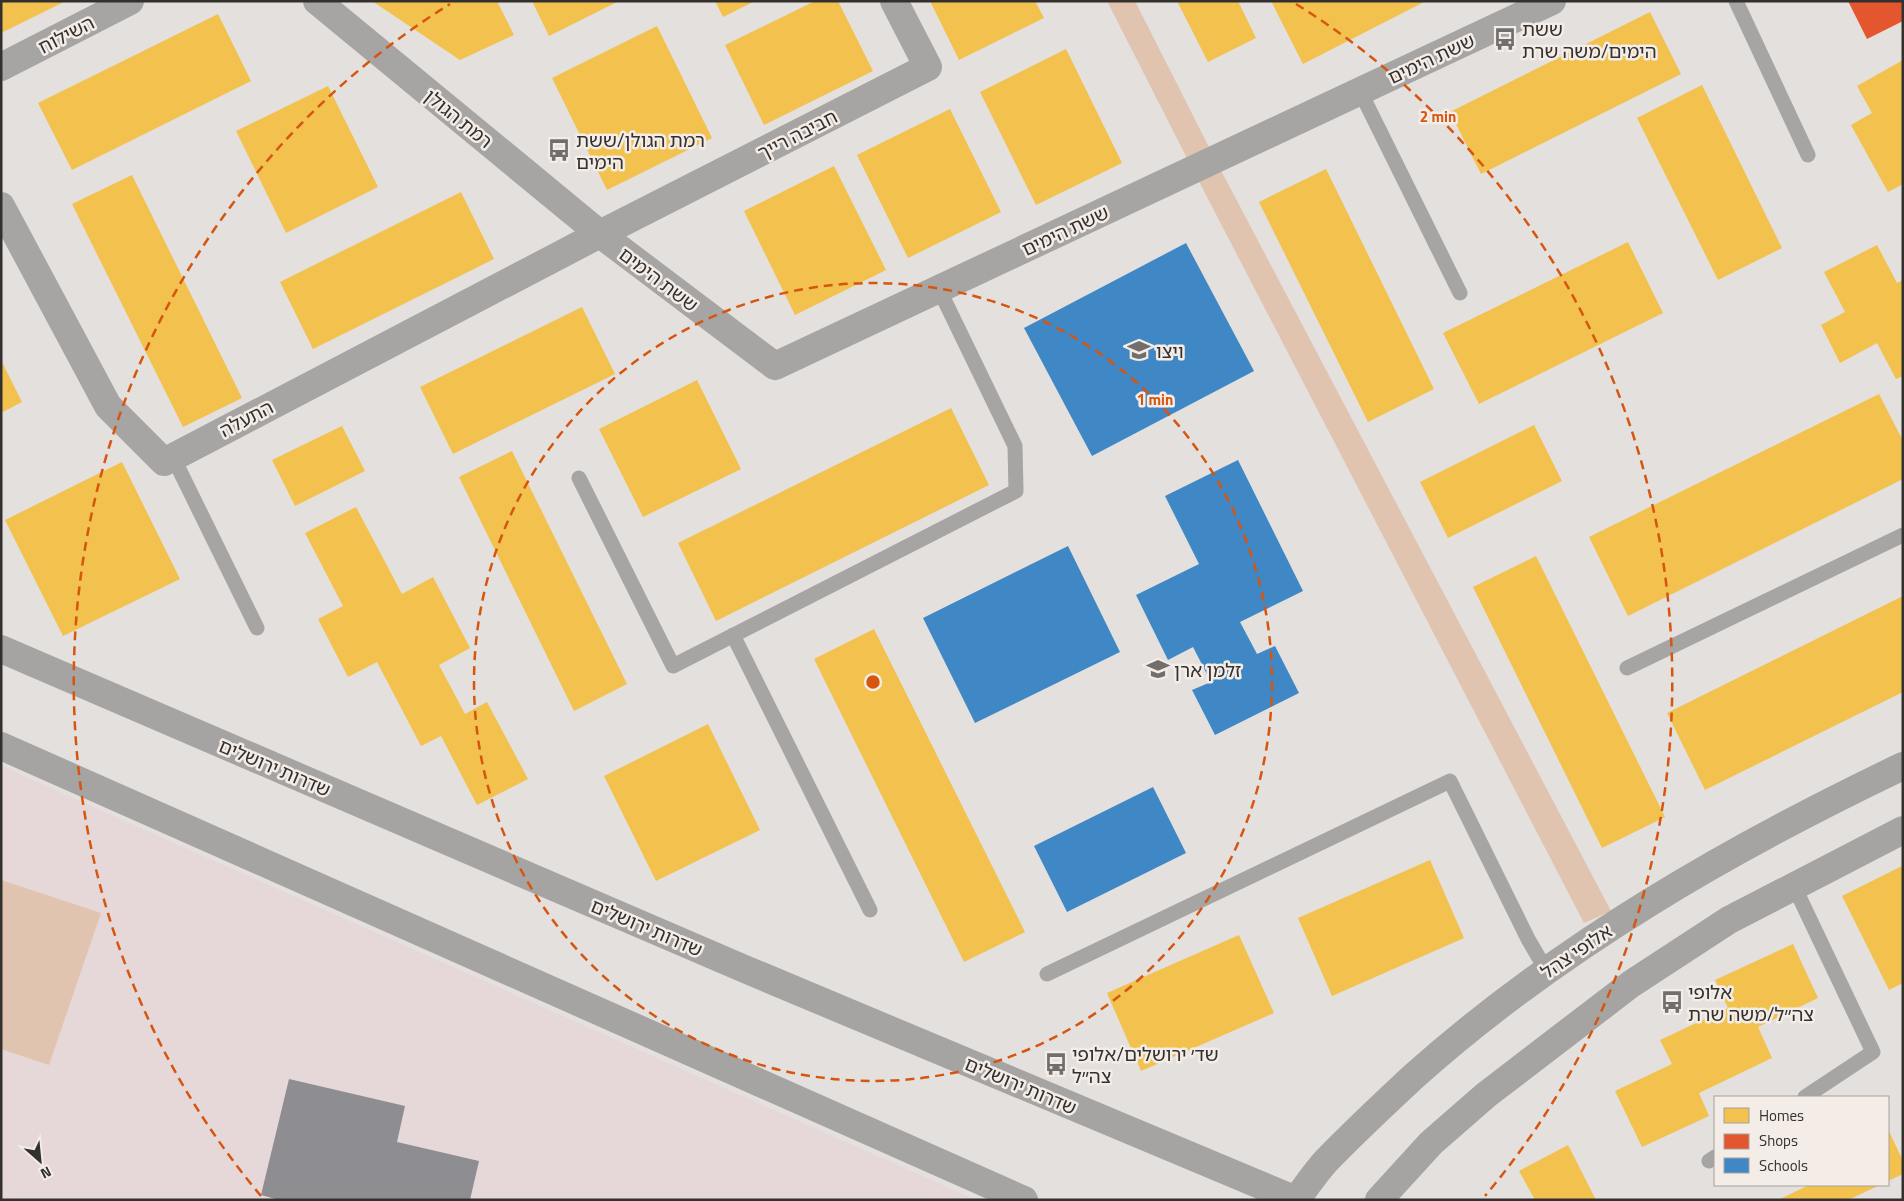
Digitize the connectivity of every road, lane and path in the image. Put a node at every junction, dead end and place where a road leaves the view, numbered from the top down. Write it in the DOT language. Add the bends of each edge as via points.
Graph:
graph roads {
  1 [pos="130,1"];
  2 [pos="317,1"];
  3 [pos="894,1"];
  4 [pos="1736,1"];
  5 [pos="1549,2"];
  6 [pos="1,67"];
  7 [pos="1360,91"];
  8 [pos="1808,156"];
  9 [pos="1,206"];
  10 [pos="600,234"];
  11 [pos="939,289"];
  12 [pos="1460,293"];
  13 [pos="173,457"];
  14 [pos="579,478"];
  15 [pos="1903,535"];
  16 [pos="256,628"];
  17 [pos="733,635"];
  18 [pos="1,649"];
  19 [pos="1627,668"];
  20 [pos="1,746"];
  21 [pos="1903,766"];
  22 [pos="1903,830"];
  23 [pos="1794,886"];
  24 [pos="870,910"];
  25 [pos="1546,970"];
  26 [pos="1047,974"];
  27 [pos="1807,1096"];
  28 [pos="1024,1200"];
  29 [pos="1296,1200"];
  30 [pos="1379,1200"];
  1 -- 6 [label="street, השילוח"];
  2 -- 10 [label="street, רמת הגולן"];
  3 -- 10 [label="street, חביבה רייך" via="928,67"];
  4 -- 8 [label="lane"];
  5 -- 7 [label="street, ששת הימים"];
  7 -- 11 [label="street, ששת הימים"];
  7 -- 12 [label="lane"];
  9 -- 13 [label="street" via="108,406 164,462"];
  10 -- 11 [label="street, ששת הימים" via="776,366"];
  10 -- 13 [label="street, התעלה"];
  11 -- 17 [label="lane" via="1016,446 1016,491"];
  13 -- 16 [label="lane"];
  14 -- 17 [label="lane" via="673,666"];
  15 -- 19 [label="lane"];
  17 -- 24 [label="lane"];
  18 -- 29 [label="main road, שדרות ירושלים" via="738,966"];
  20 -- 28 [label="main road"];
  21 -- 25 [label="main road, אלופי צהל" via="1700,873"];
  22 -- 23 [label="main road"];
  23 -- 27 [label="lane" via="1873,1052"];
  23 -- 30 [label="main road" via="1729,920 1639,979 1547,1046 1431,1144"];
  25 -- 26 [label="lane" via="1450,782"];
  25 -- 29 [label="main road, אלופי צהל" via="1457,1038 1390,1098 1325,1162"];
}
